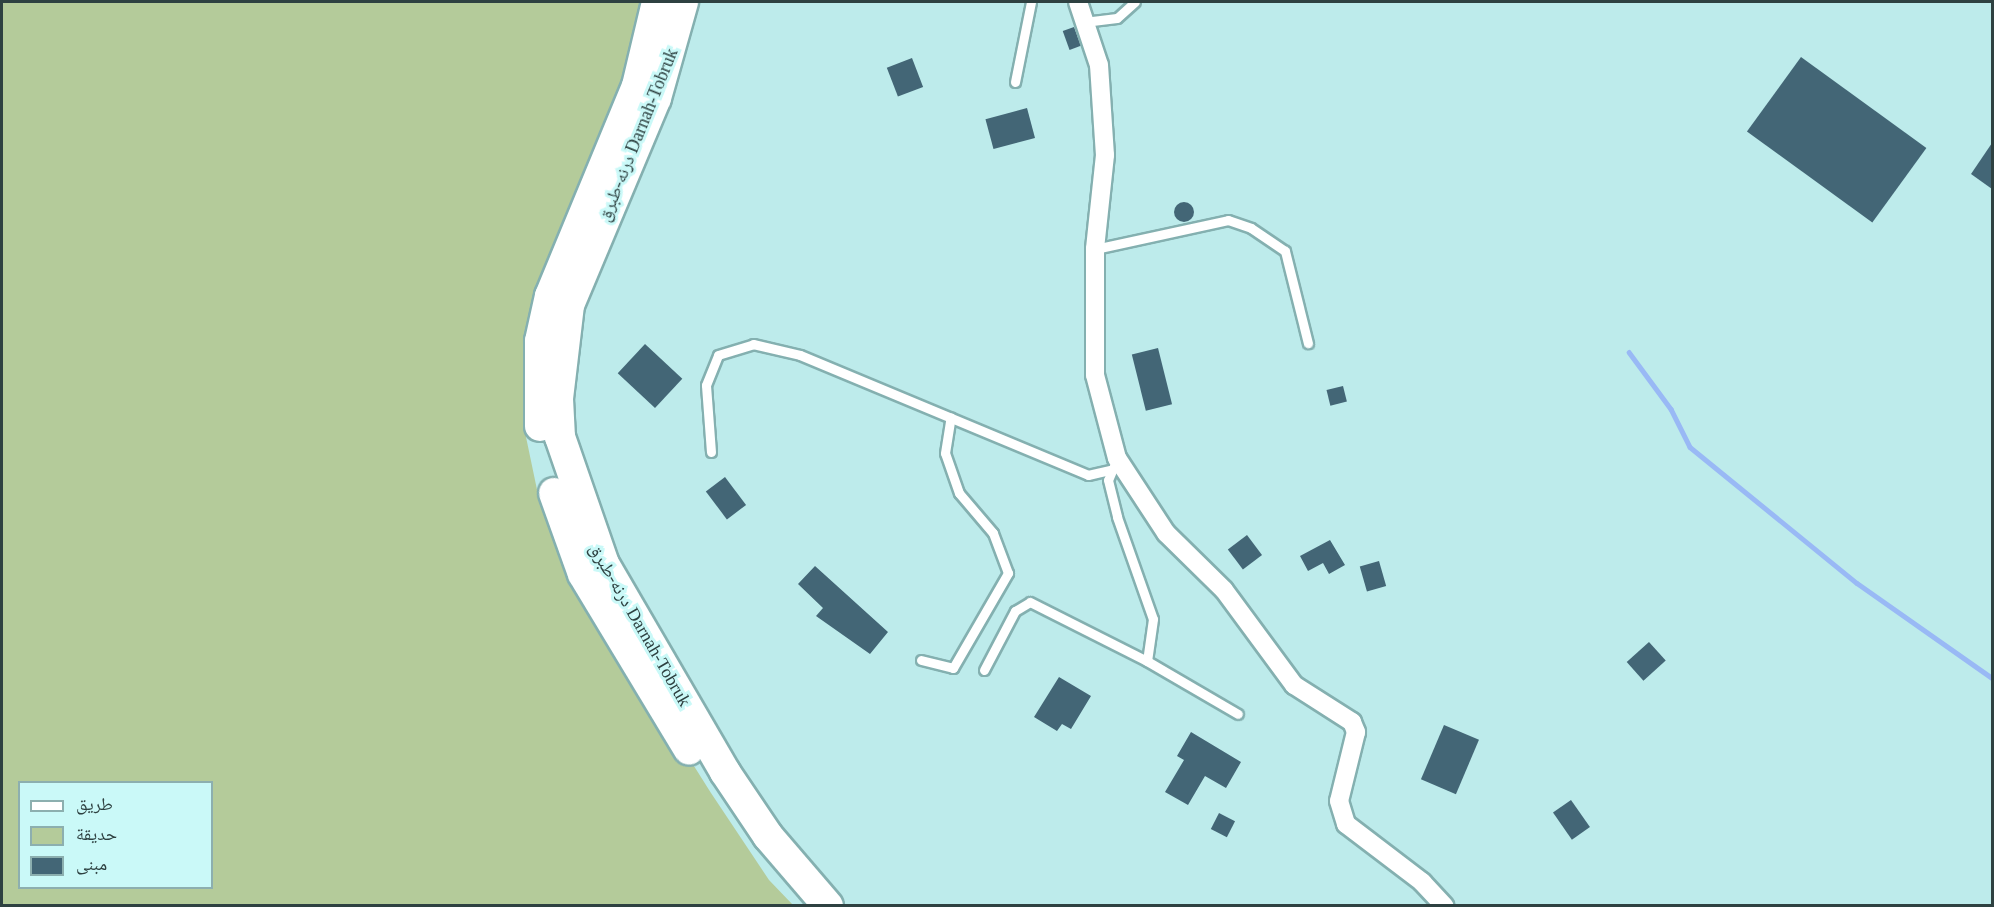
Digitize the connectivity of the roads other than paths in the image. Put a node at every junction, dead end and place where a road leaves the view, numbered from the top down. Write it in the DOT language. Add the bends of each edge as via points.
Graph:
graph roads {
  1 [pos="657,2"];
  2 [pos="683,2"];
  3 [pos="1031,2"];
  4 [pos="1078,2"];
  5 [pos="1136,2"];
  6 [pos="1084,21"];
  7 [pos="1015,82"];
  8 [pos="1095,249"];
  9 [pos="1308,343"];
  10 [pos="951,417"];
  11 [pos="711,452"];
  12 [pos="1115,463"];
  13 [pos="921,660"];
  14 [pos="1147,661"];
  15 [pos="984,670"];
  16 [pos="1238,714"];
  17 [pos="801,906"];
  18 [pos="828,906"];
  19 [pos="1444,906"];
  1 -- 17 [label="highway, درنه-طبرق Darnah-Tobruk" via="637,86 550,296 540,341 541,437 583,574 708,783 752,848"];
  2 -- 18 [label="highway, درنه-طبرق Darnah-Tobruk" via="656,98 569,305 558,399 560,437 604,564 731,781 768,836"];
  3 -- 7 [label="lane"];
  4 -- 6 [label="street"];
  5 -- 6 [label="lane" via="1117,18"];
  6 -- 8 [label="street" via="1099,65 1105,155"];
  8 -- 9 [label="lane" via="1140,243 1228,220 1251,228 1285,251"];
  8 -- 12 [label="street" via="1095,375"];
  10 -- 11 [label="lane" via="800,355 753,344 718,355 706,385"];
  10 -- 12 [label="lane" via="1088,474"];
  10 -- 13 [label="lane" via="945,453 959,494 993,533 1008,573 953,668"];
  12 -- 14 [label="lane" via="1108,480 1117,517 1153,619"];
  12 -- 19 [label="street" via="1166,533 1224,590 1294,684 1352,722 1356,732 1339,801 1346,824 1422,882"];
  14 -- 15 [label="lane" via="1030,602 1015,611"];
  14 -- 16 [label="lane"];
}
